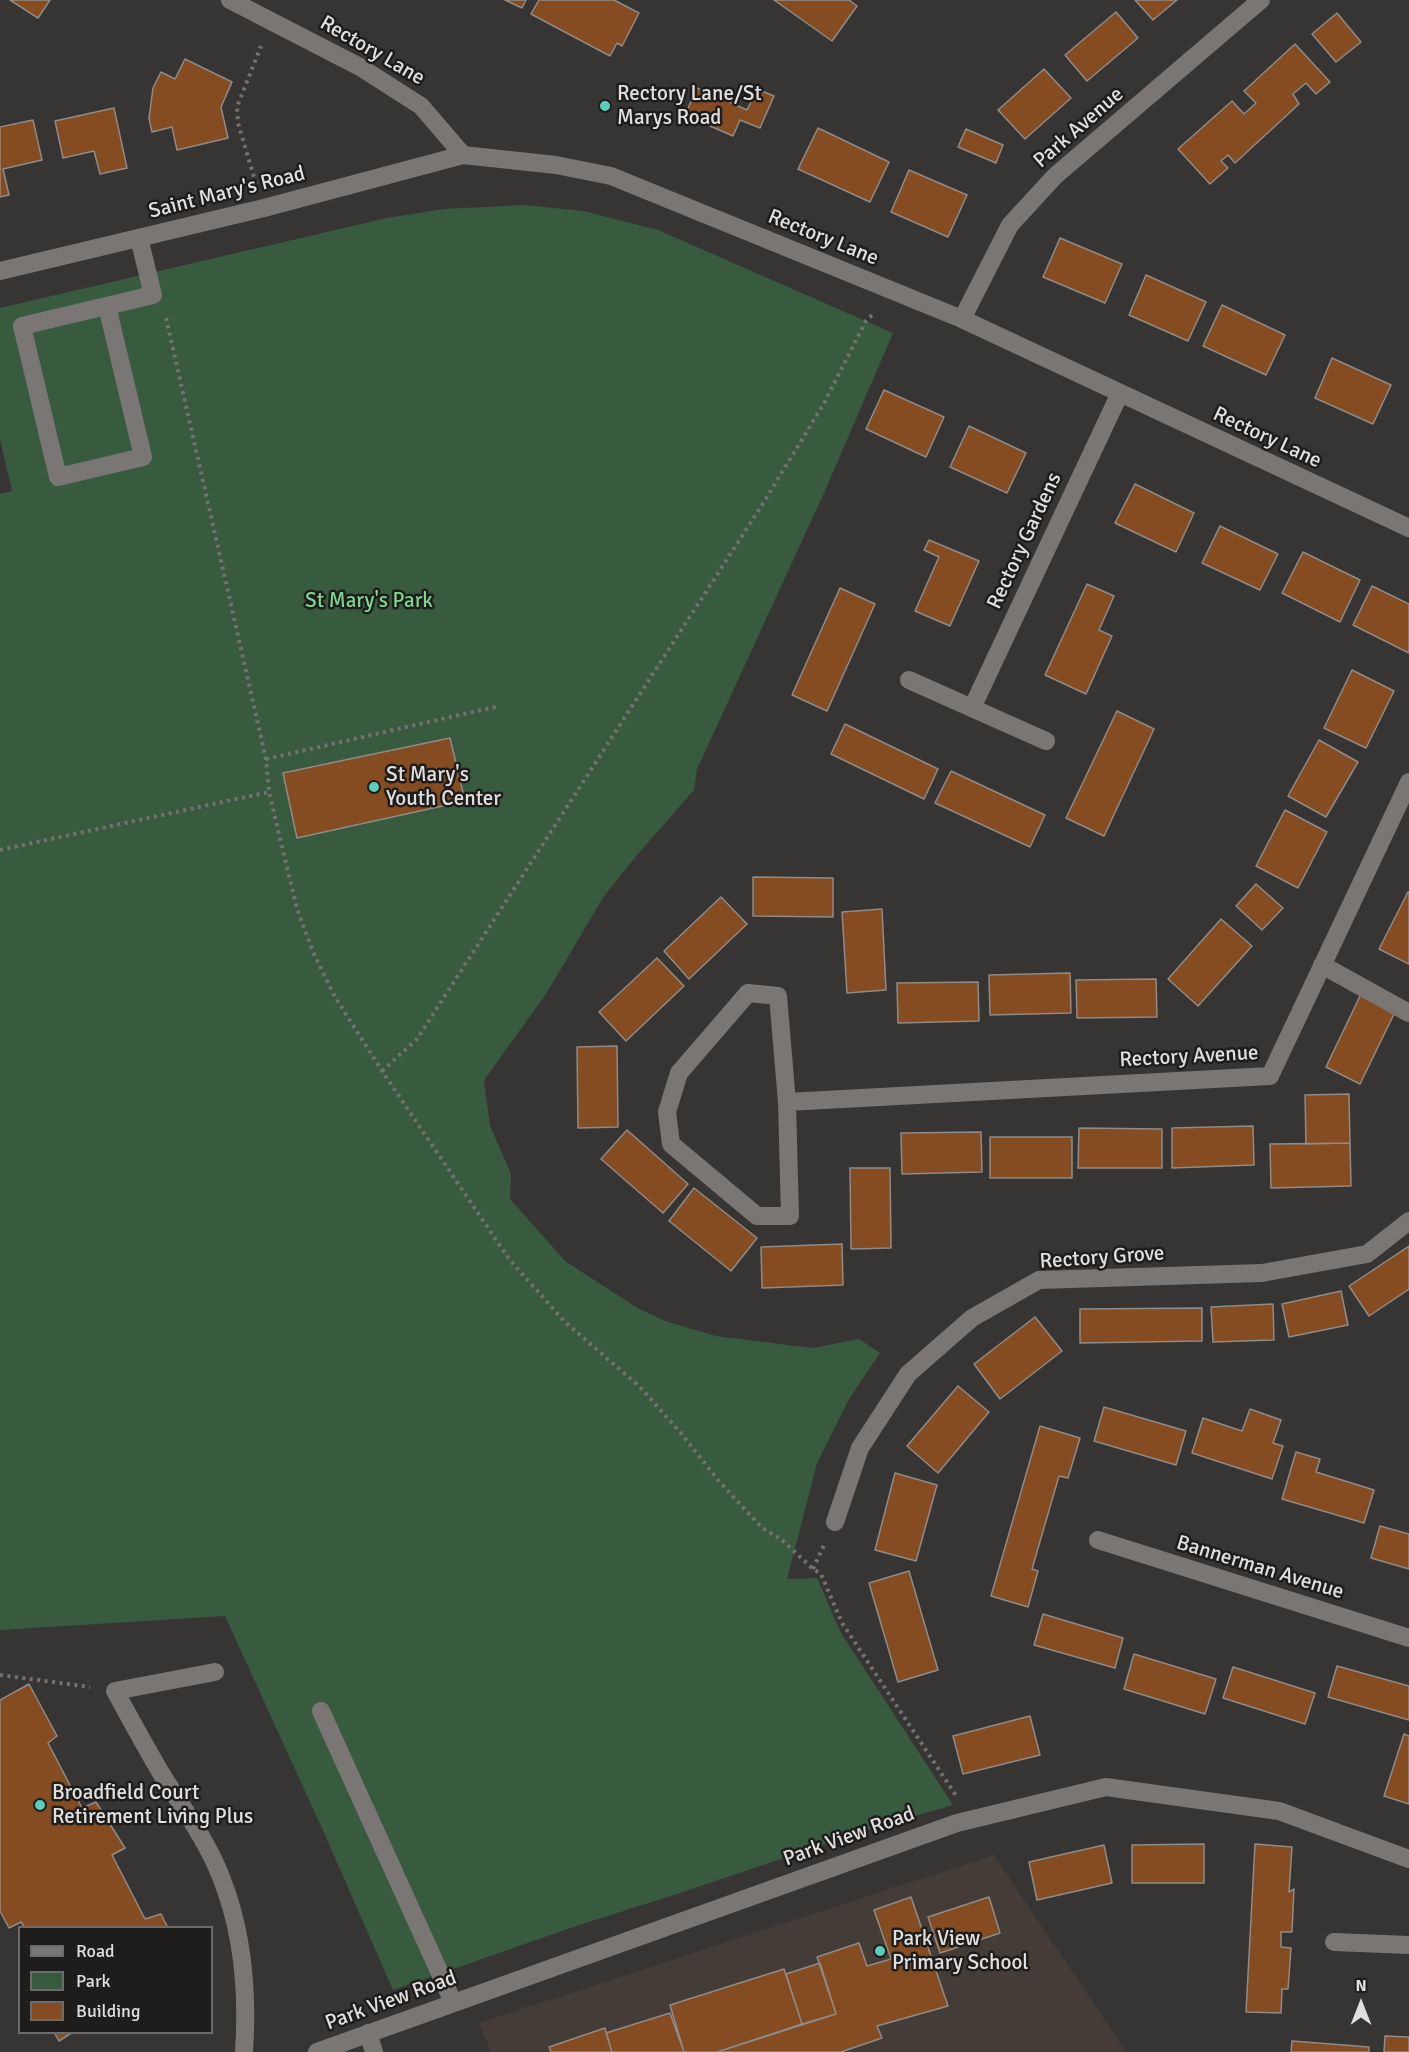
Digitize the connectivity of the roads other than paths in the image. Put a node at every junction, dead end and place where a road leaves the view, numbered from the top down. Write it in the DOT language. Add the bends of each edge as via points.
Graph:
graph roads {
  1 [pos="230,0"];
  2 [pos="1261,0"];
  3 [pos="463,155"];
  4 [pos="139,238"];
  5 [pos="0,271"];
  6 [pos="107,306"];
  7 [pos="962,319"];
  8 [pos="1120,393"];
  9 [pos="1409,528"];
  10 [pos="909,680"];
  11 [pos="972,708"];
  12 [pos="1046,741"];
  13 [pos="1409,782"];
  14 [pos="1322,965"];
  15 [pos="1409,1013"];
  16 [pos="787,1102"];
  17 [pos="1409,1221"];
  18 [pos="835,1522"];
  19 [pos="1098,1540"];
  20 [pos="1409,1638"];
  21 [pos="215,1672"];
  22 [pos="321,1711"];
  23 [pos="1409,1859"];
  24 [pos="1334,1942"];
  25 [pos="1409,1945"];
  26 [pos="453,2002"];
  27 [pos="368,2033"];
  28 [pos="244,2052"];
  29 [pos="317,2052"];
  30 [pos="374,2052"];
  1 -- 3 [label="street, Rectory Lane" via="360,67 421,106"];
  2 -- 7 [label="street, Park Avenue" via="1055,176 1011,225"];
  3 -- 4 [label="street, Saint Mary's Road"];
  3 -- 7 [label="street, Rectory Lane" via="556,165 611,176"];
  4 -- 5 [label="street, Saint Mary's Road"];
  4 -- 6 [label="street" via="153,295"];
  6 -- 6 [label="street" via="143,457 58,477 22,326"];
  7 -- 8 [label="street, Rectory Lane"];
  8 -- 9 [label="street, Rectory Lane"];
  8 -- 11 [label="street, Rectory Gardens"];
  10 -- 11 [label="street"];
  11 -- 12 [label="street"];
  13 -- 14 [label="street, Rectory Avenue"];
  14 -- 15 [label="street"];
  14 -- 16 [label="street, Rectory Avenue" via="1270,1076"];
  16 -- 16 [label="street" via="790,1215 757,1215 671,1144 668,1112 679,1073 748,993 778,996"];
  17 -- 18 [label="street, Rectory Grove" via="1367,1254 1262,1273 1039,1280 972,1318 908,1374 860,1448"];
  19 -- 20 [label="street, Bannerman Avenue"];
  21 -- 28 [label="street" via="115,1691 221,1876 235,1918 242,1962"];
  22 -- 26 [label="street"];
  23 -- 26 [label="street, Park View Road" via="1279,1811 1106,1787 923,1834"];
  24 -- 25 [label="street"];
  26 -- 27 [label="street, Park View Road"];
  27 -- 29 [label="street, Park View Road"];
  27 -- 30 [label="street"];
}
